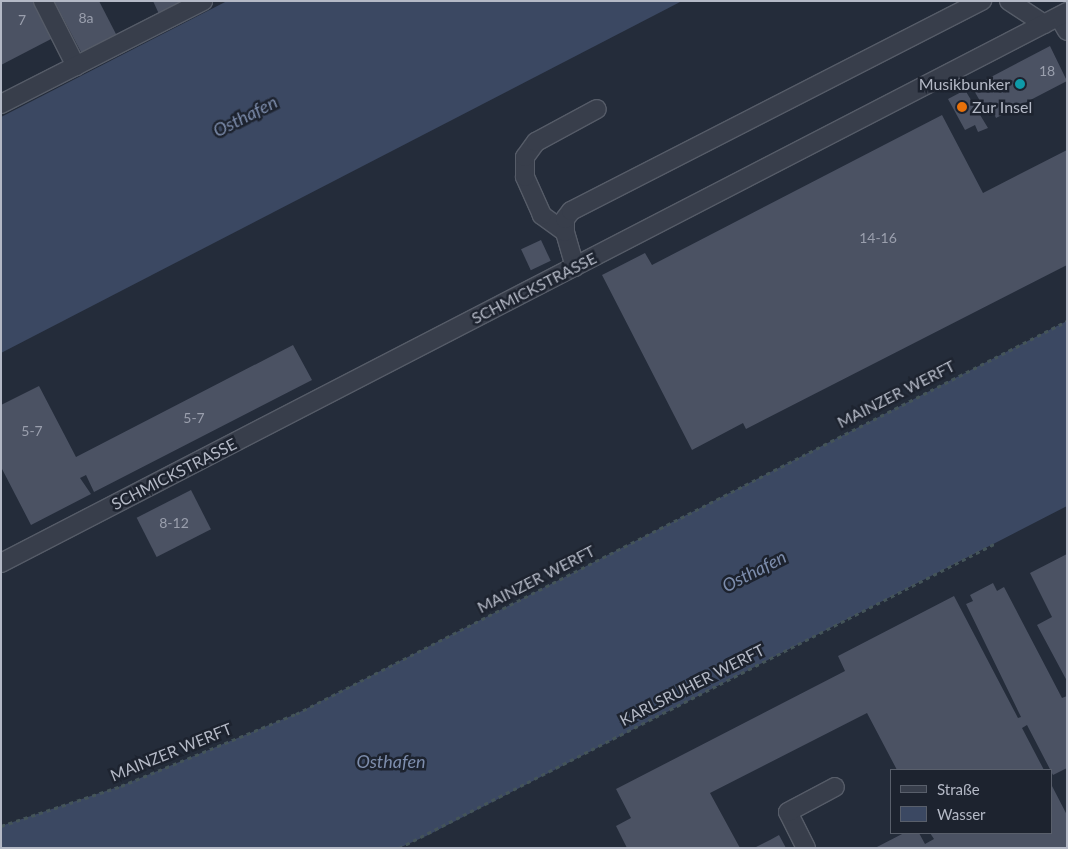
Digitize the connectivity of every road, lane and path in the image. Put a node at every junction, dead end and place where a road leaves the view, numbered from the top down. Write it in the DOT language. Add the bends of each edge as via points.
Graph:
graph roads {
  1 [pos="43,1"];
  2 [pos="203,1"];
  3 [pos="982,1"];
  4 [pos="1009,1"];
  5 [pos="1059,21"];
  6 [pos="76,66"];
  7 [pos="1,104"];
  8 [pos="597,109"];
  9 [pos="565,232"];
  10 [pos="575,267"];
  11 [pos="1067,321"];
  12 [pos="996,542"];
  13 [pos="1,563"];
  14 [pos="835,787"];
  15 [pos="1,826"];
  16 [pos="399,848"];
  17 [pos="806,848"];
  1 -- 6 [label="street"];
  2 -- 6 [label="street"];
  3 -- 9 [label="street" via="571,211 565,219"];
  4 -- 5 [label="street"];
  5 -- 10 [label="street, SCHMICKSTRASSE"];
  6 -- 7 [label="street"];
  8 -- 9 [label="street" via="536,142 525,157 524,177 542,215"];
  9 -- 10 [label="street"];
  10 -- 13 [label="street, SCHMICKSTRASSE"];
  11 -- 15 [label="path, MAINZER WERFT" via="312,706 121,786"];
  12 -- 16 [label="path, KARLSRUHER WERFT"];
  14 -- 17 [label="street" via="788,812"];
}
